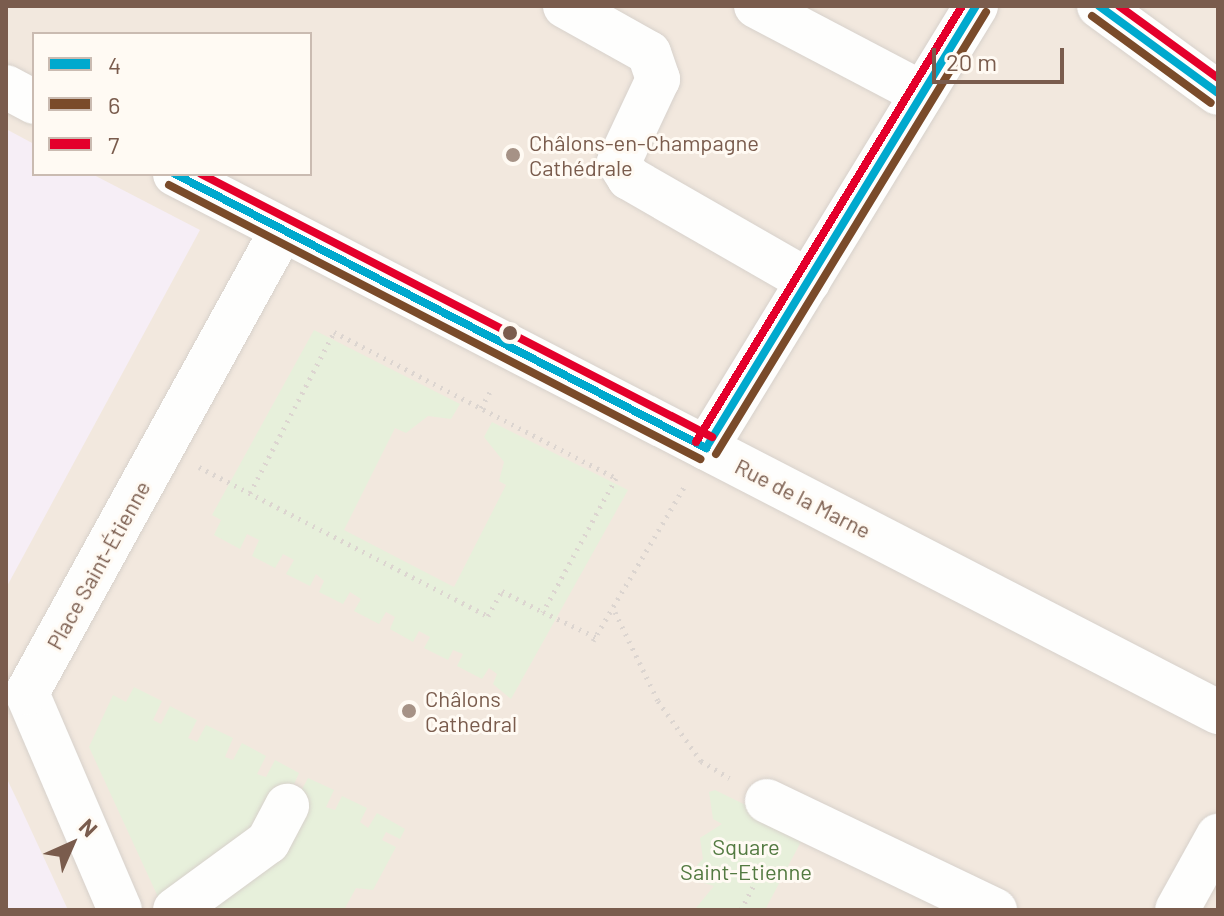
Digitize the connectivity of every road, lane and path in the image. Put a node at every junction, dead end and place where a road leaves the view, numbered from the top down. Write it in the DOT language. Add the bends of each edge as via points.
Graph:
graph roads {
  1 [pos="565,6"];
  2 [pos="756,6"];
  3 [pos="976,6"];
  4 [pos="1099,6"];
  5 [pos="6,87"];
  6 [pos="922,93"];
  7 [pos="1218,93"];
  8 [pos="32,101"];
  9 [pos="179,176"];
  10 [pos="282,230"];
  11 [pos="808,281"];
  12 [pos="162,448"];
  13 [pos="706,448"];
  14 [pos="250,493"];
  15 [pos="543,612"];
  16 [pos="615,612"];
  17 [pos="1218,712"];
  18 [pos="767,801"];
  19 [pos="287,806"];
  20 [pos="1218,836"];
  21 [pos="120,910"];
  22 [pos="175,910"];
  23 [pos="741,910"];
  24 [pos="995,910"];
  25 [pos="1177,910"];
  1 -- 11 [label="street" via="649,53 658,79 619,162 629,178"];
  2 -- 6 [label="street"];
  3 -- 6 [label="street"];
  4 -- 7 [label="street"];
  5 -- 8 [label="street"];
  6 -- 11 [label="street"];
  9 -- 10 [label="street, Rue de la Marne"];
  10 -- 12 [label="street, Place Saint-Étienne"];
  10 -- 13 [label="street, Rue de la Marne"];
  11 -- 13 [label="street"];
  12 -- 14 [label="path"];
  12 -- 21 [label="street, Place Saint-Étienne" via="27,693"];
  13 -- 16 [label="path"];
  13 -- 17 [label="street, Rue de la Marne"];
  14 -- 15 [label="path" via="488,616 502,591"];
  14 -- 15 [label="path" via="334,332 616,478"];
  15 -- 16 [label="path" via="594,639"];
  16 -- 18 [label="path" via="658,701 701,761"];
  18 -- 23 [label="path" via="755,819 760,873"];
  18 -- 24 [label="street"];
  19 -- 22 [label="street" via="268,842"];
  20 -- 25 [label="street"];
}
